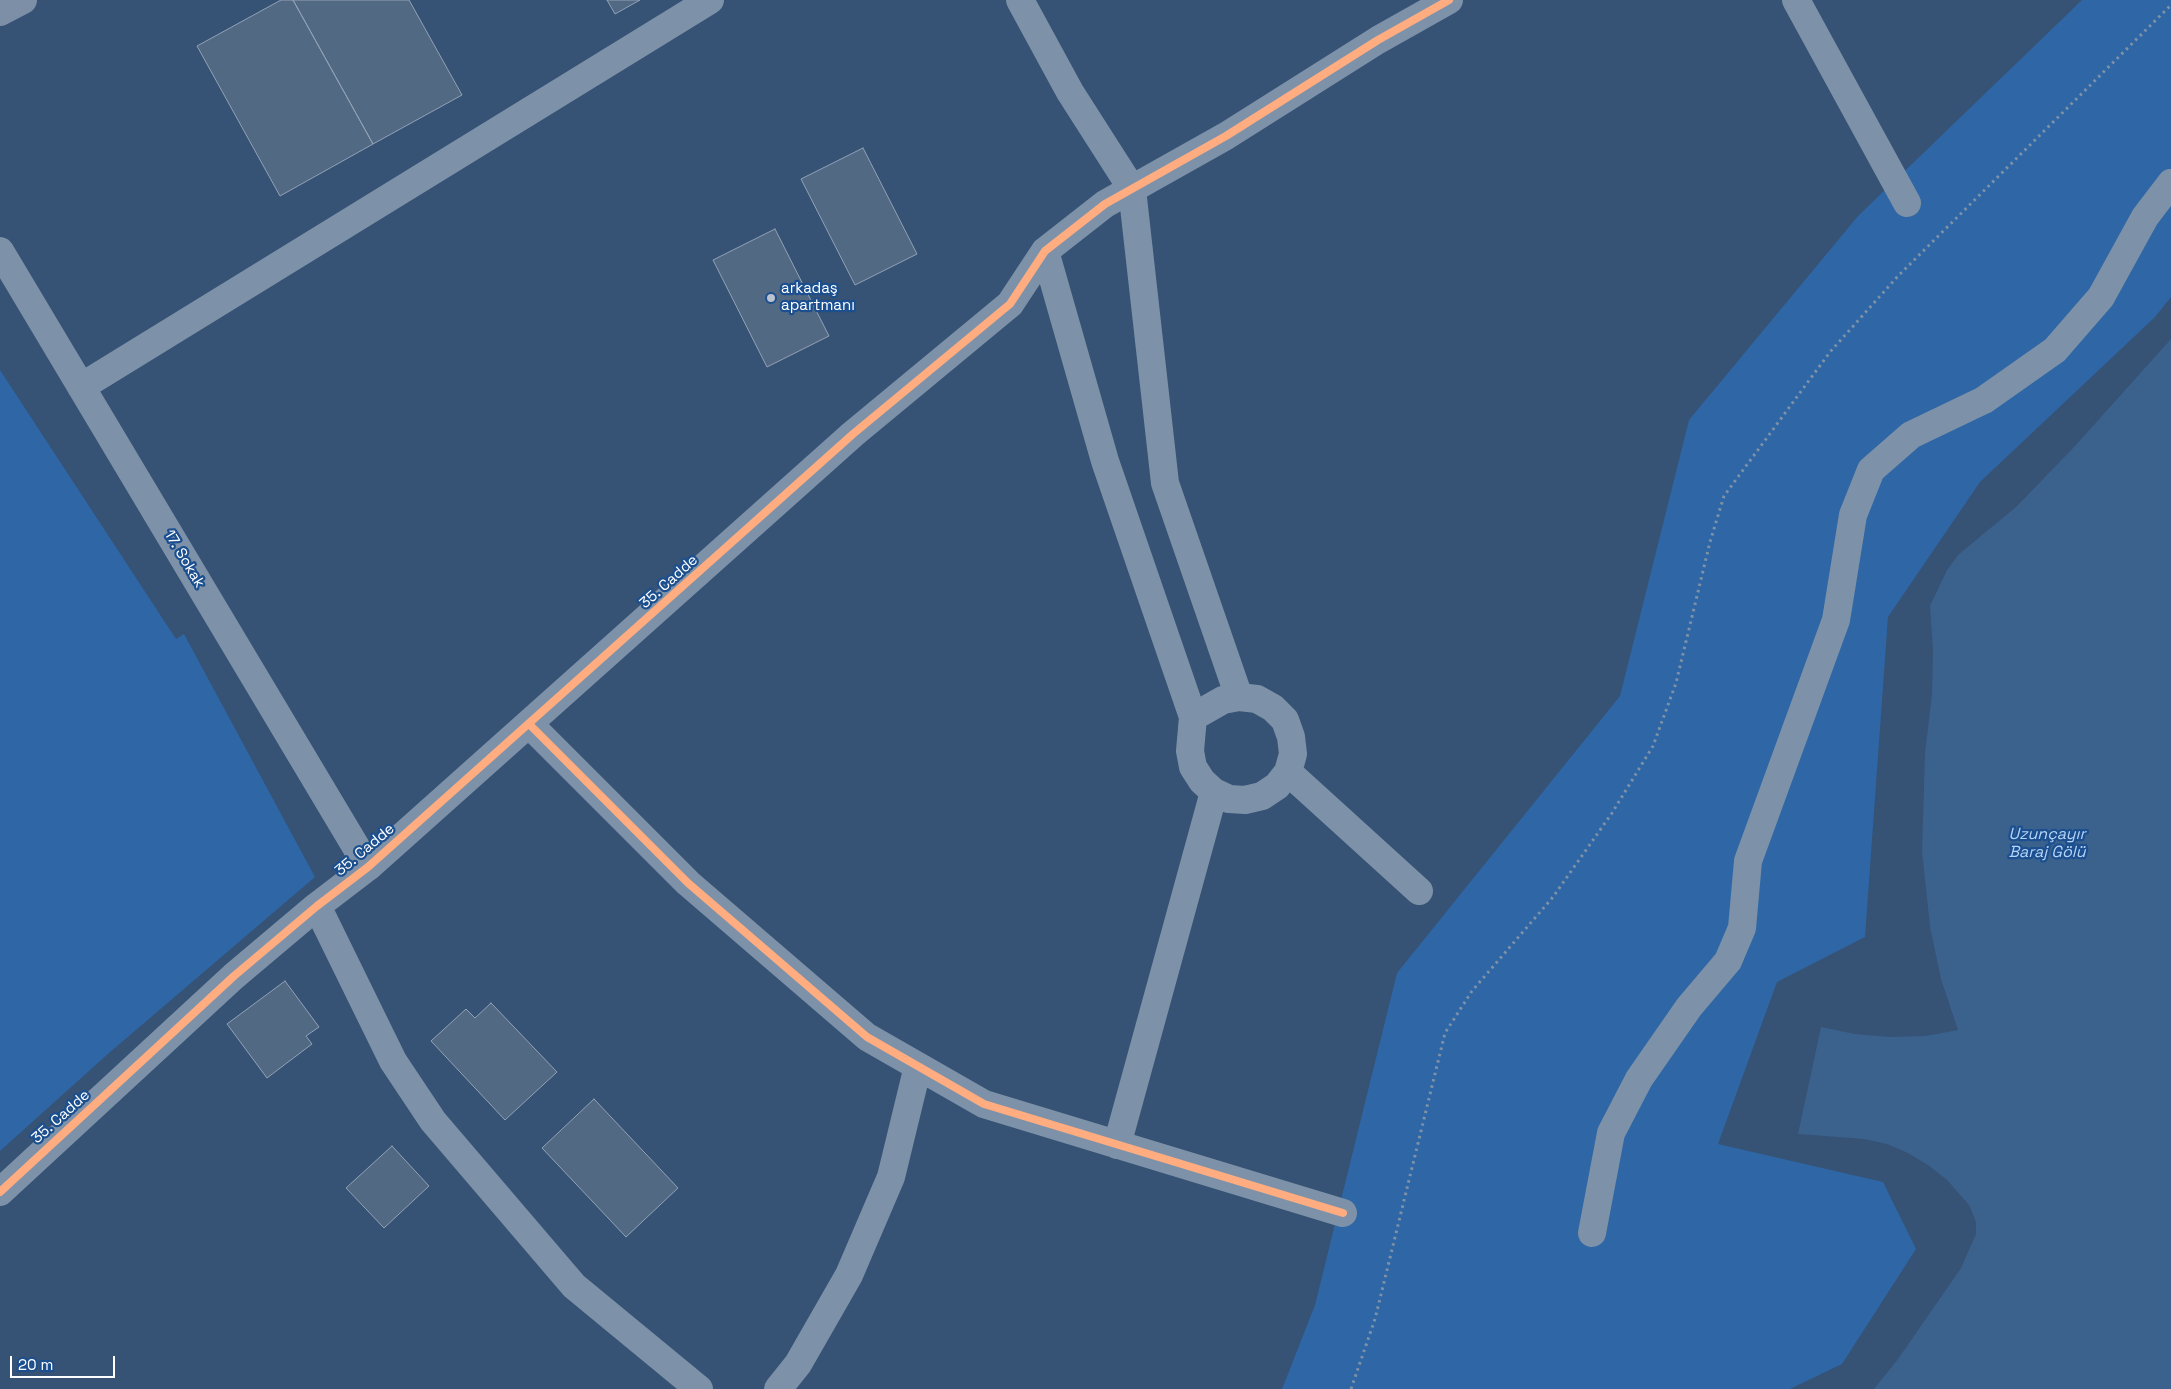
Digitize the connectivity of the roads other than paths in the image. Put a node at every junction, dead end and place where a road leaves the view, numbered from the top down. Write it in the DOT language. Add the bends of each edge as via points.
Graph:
graph roads {
  1 [pos="23,0"];
  2 [pos="710,0"];
  3 [pos="1020,0"];
  4 [pos="1449,0"];
  5 [pos="1796,0"];
  6 [pos="0,12"];
  7 [pos="2171,183"];
  8 [pos="1132,189"];
  9 [pos="1907,203"];
  10 [pos="0,251"];
  11 [pos="1045,251"];
  12 [pos="81,387"];
  13 [pos="1239,697"];
  14 [pos="1193,717"];
  15 [pos="529,724"];
  16 [pos="1288,772"];
  17 [pos="1214,792"];
  18 [pos="368,867"];
  19 [pos="1419,891"];
  20 [pos="317,906"];
  21 [pos="918,1066"];
  22 [pos="1117,1145"];
  23 [pos="0,1192"];
  24 [pos="1343,1213"];
  25 [pos="1592,1233"];
  26 [pos="699,1389"];
  27 [pos="778,1389"];
  1 -- 6 [label="main road"];
  2 -- 12 [label="street"];
  3 -- 8 [label="street" via="1070,92"];
  4 -- 8 [label="street, 35. Cadde" via="1378,40 1226,136"];
  5 -- 9 [label="street"];
  7 -- 25 [label="street" via="2145,217 2101,297 2055,350 1984,400 1911,435 1871,470 1853,515 1836,620 1748,861 1742,928 1728,961 1689,1007 1639,1079 1611,1133"];
  8 -- 11 [label="street, 35. Cadde" via="1106,204"];
  8 -- 13 [label="street" via="1165,483"];
  10 -- 12 [label="street, 17. Sokak"];
  11 -- 14 [label="street" via="1106,461"];
  11 -- 15 [label="street, 35. Cadde" via="1010,304 853,434"];
  12 -- 18 [label="street, 17. Sokak"];
  13 -- 14 [label="street" via="1223,700"];
  13 -- 16 [label="street" via="1256,699 1273,708 1285,720 1292,737 1293,754"];
  14 -- 17 [label="street" via="1190,751 1193,767"];
  15 -- 18 [label="street, 35. Cadde"];
  15 -- 21 [label="street" via="688,883 867,1037"];
  16 -- 17 [label="street" via="1277,786 1262,796 1245,800"];
  16 -- 19 [label="street"];
  17 -- 22 [label="street"];
  18 -- 20 [label="street, 35. Cadde"];
  20 -- 23 [label="street, 35. Cadde" via="234,976"];
  20 -- 26 [label="street" via="393,1061 433,1121 574,1286"];
  21 -- 22 [label="street" via="984,1104"];
  21 -- 27 [label="street" via="891,1177 849,1275 798,1364"];
  22 -- 24 [label="street"];
}
